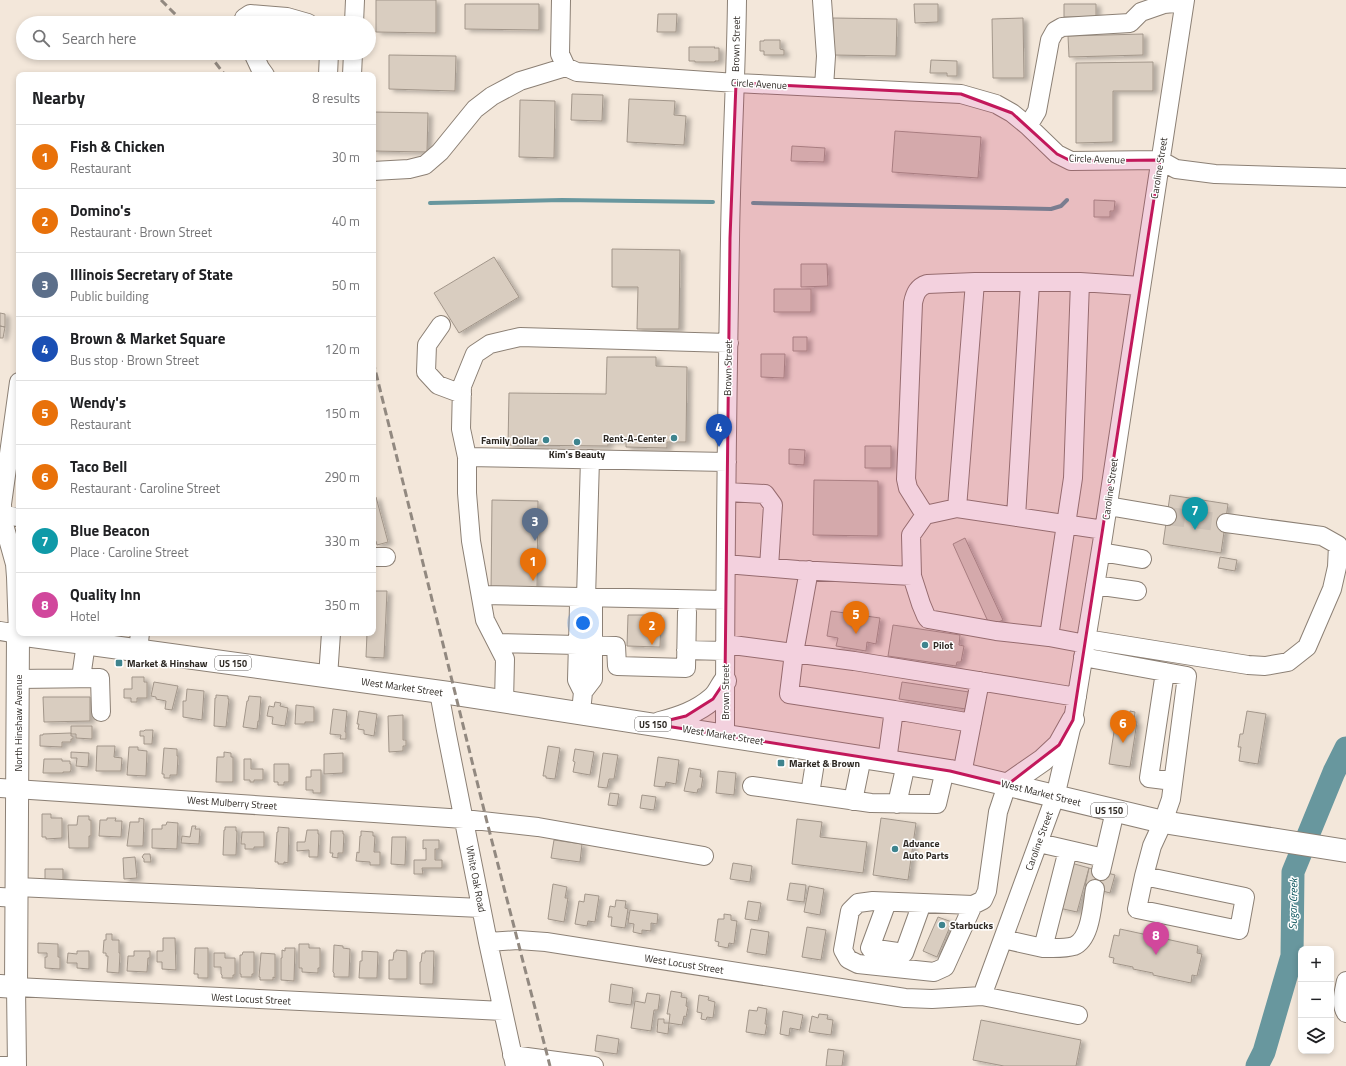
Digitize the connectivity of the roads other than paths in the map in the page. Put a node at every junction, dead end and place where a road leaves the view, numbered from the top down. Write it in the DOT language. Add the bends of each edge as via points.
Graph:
graph roads {
  1 [pos="355,0"];
  2 [pos="561,0"];
  3 [pos="737,0"];
  4 [pos="822,0"];
  5 [pos="1184,1"];
  6 [pos="247,16"];
  7 [pos="275,16"];
  8 [pos="354,16"];
  9 [pos="256,60"];
  10 [pos="328,60"];
  11 [pos="353,60"];
  12 [pos="566,68"];
  13 [pos="263,72"];
  14 [pos="328,72"];
  15 [pos="352,72"];
  16 [pos="736,83"];
  17 [pos="824,88"];
  18 [pos="1028,126"];
  19 [pos="1160,160"];
  20 [pos="376,171"];
  21 [pos="1346,178"];
  22 [pos="975,282"];
  23 [pos="1080,282"];
  24 [pos="1030,283"];
  25 [pos="1141,286"];
  26 [pos="441,325"];
  27 [pos="729,343"];
  28 [pos="462,394"];
  29 [pos="16,397"];
  30 [pos="11,422"];
  31 [pos="467,457"];
  32 [pos="590,459"];
  33 [pos="727,462"];
  34 [pos="727,492"];
  35 [pos="1108,506"];
  36 [pos="957,508"];
  37 [pos="925,515"];
  38 [pos="11,516"];
  39 [pos="1167,516"];
  40 [pos="1016,517"];
  41 [pos="1226,523"];
  42 [pos="1067,524"];
  43 [pos="1104,530"];
  44 [pos="1101,552"];
  45 [pos="1142,558"];
  46 [pos="16,560"];
  47 [pos="726,564"];
  48 [pos="769,567"];
  49 [pos="809,570"];
  50 [pos="912,576"];
  51 [pos="1095,585"];
  52 [pos="1137,592"];
  53 [pos="481,595"];
  54 [pos="586,598"];
  55 [pos="725,600"];
  56 [pos="687,612"];
  57 [pos="9,632"];
  58 [pos="37,636"];
  59 [pos="331,636"];
  60 [pos="1049,637"];
  61 [pos="139,642"];
  62 [pos="86,643"];
  63 [pos="497,643"];
  64 [pos="586,645"];
  65 [pos="1085,647"];
  66 [pos="725,648"];
  67 [pos="686,650"];
  68 [pos="794,653"];
  69 [pos="1165,672"];
  70 [pos="328,677"];
  71 [pos="81,678"];
  72 [pos="18,679"];
  73 [pos="725,681"];
  74 [pos="980,681"];
  75 [pos="440,692"];
  76 [pos="1077,697"];
  77 [pos="504,702"];
  78 [pos="582,703"];
  79 [pos="894,710"];
  80 [pos="101,712"];
  81 [pos="1073,720"];
  82 [pos="972,723"];
  83 [pos="653,724"];
  84 [pos="726,735"];
  85 [pos="817,750"];
  86 [pos="862,757"];
  87 [pos="897,762"];
  88 [pos="954,772"];
  89 [pos="1173,781"];
  90 [pos="1007,784"];
  91 [pos="752,786"];
  92 [pos="9,789"];
  93 [pos="810,794"];
  94 [pos="1055,797"];
  95 [pos="853,801"];
  96 [pos="897,804"];
  97 [pos="1115,811"];
  98 [pos="464,818"];
  99 [pos="1163,822"];
  100 [pos="1039,843"];
  101 [pos="1068,850"];
  102 [pos="1340,850"];
  103 [pos="704,856"];
  104 [pos="1144,876"];
  105 [pos="1095,889"];
  106 [pos="11,894"];
  107 [pos="887,902"];
  108 [pos="922,903"];
  109 [pos="973,905"];
  110 [pos="481,908"];
  111 [pos="1003,939"];
  112 [pos="488,942"];
  113 [pos="1043,948"];
  114 [pos="1346,984"];
  115 [pos="8,987"];
  116 [pos="982,996"];
  117 [pos="503,1011"];
  118 [pos="1346,1013"];
  119 [pos="1078,1015"];
  120 [pos="513,1060"];
  121 [pos="0,1066"];
  122 [pos="17,1066"];
  123 [pos="594,1066"];
  1 -- 8 [label="street"];
  2 -- 12 [label="street" via="560,54"];
  3 -- 16 [label="street, Brown Street"];
  4 -- 17 [label="street" via="826,56"];
  5 -- 18 [label="street" via="1164,4 1141,12 1130,23 1062,27 1055,32 1050,40 1037,111"];
  5 -- 19 [label="street, Caroline Street"];
  6 -- 7 [label="street"];
  9 -- 13 [label="street"];
  10 -- 14 [label="street"];
  11 -- 15 [label="street"];
  12 -- 16 [label="street, Circle Avenue" via="577,72"];
  12 -- 20 [label="street, Circle Avenue" via="520,81 492,96 474,109 440,152 425,165 409,169"];
  16 -- 17 [label="street, Circle Avenue"];
  16 -- 27 [label="street, Brown Street"];
  17 -- 18 [label="street, Circle Avenue" via="961,94 996,104"];
  18 -- 19 [label="street, Circle Avenue" via="1057,154 1071,161"];
  19 -- 21 [label="street" via="1176,169 1215,174"];
  19 -- 25 [label="street, Caroline Street"];
  22 -- 24 [label="street"];
  22 -- 36 [label="street"];
  22 -- 37 [label="street" via="927,284 915,293 912,303 906,479 908,488"];
  23 -- 24 [label="street"];
  23 -- 25 [label="street"];
  23 -- 42 [label="street" via="1073,478"];
  24 -- 40 [label="street"];
  25 -- 35 [label="street, Caroline Street"];
  26 -- 28 [label="street" via="427,345 426,372 438,385"];
  27 -- 28 [label="street" via="520,337 490,344 475,354 462,386"];
  27 -- 33 [label="street, Brown Street"];
  28 -- 31 [label="street" via="461,429"];
  29 -- 30 [label="street, North Hinshaw Avenue"];
  30 -- 38 [label="street, North Hinshaw Avenue" via="2,504"];
  31 -- 32 [label="street"];
  31 -- 53 [label="street" via="467,493"];
  32 -- 33 [label="street"];
  32 -- 54 [label="street"];
  33 -- 34 [label="street, Brown Street"];
  34 -- 47 [label="street, Brown Street"];
  34 -- 48 [label="street" via="765,494 773,505"];
  35 -- 39 [label="street"];
  35 -- 43 [label="street, Caroline Street"];
  36 -- 37 [label="street"];
  36 -- 40 [label="street"];
  37 -- 50 [label="street" via="911,535"];
  38 -- 46 [label="street, North Hinshaw Avenue" via="2,521"];
  40 -- 42 [label="street"];
  41 -- 65 [label="street" via="1322,536 1338,545 1332,589 1307,647 1288,662 1265,666"];
  42 -- 43 [label="street"];
  42 -- 60 [label="street"];
  43 -- 44 [label="street, Caroline Street"];
  44 -- 45 [label="street"];
  44 -- 51 [label="street, Caroline Street"];
  46 -- 57 [label="street, North Hinshaw Avenue"];
  47 -- 48 [label="street"];
  47 -- 55 [label="street, Brown Street"];
  48 -- 49 [label="street"];
  49 -- 50 [label="street"];
  49 -- 68 [label="street"];
  50 -- 60 [label="street" via="928,619 996,632"];
  51 -- 52 [label="street"];
  51 -- 65 [label="street, Caroline Street"];
  53 -- 54 [label="street"];
  53 -- 63 [label="street" via="485,620"];
  54 -- 55 [label="street"];
  54 -- 64 [label="street" via="579,605"];
  55 -- 66 [label="street, Brown Street"];
  56 -- 67 [label="street"];
  57 -- 72 [label="main road, North Hinshaw Avenue"];
  58 -- 62 [label="main road, West Market Street / US 150"];
  59 -- 70 [label="street"];
  60 -- 65 [label="street"];
  61 -- 62 [label="main road, West Market Street / US 150"];
  61 -- 70 [label="main road, West Market Street / US 150"];
  62 -- 71 [label="street"];
  63 -- 64 [label="street"];
  63 -- 77 [label="street" via="505,659"];
  64 -- 67 [label="street" via="616,646 616,666 686,668"];
  64 -- 78 [label="street" via="576,680"];
  65 -- 69 [label="street"];
  65 -- 76 [label="street, Caroline Street"];
  66 -- 67 [label="street"];
  66 -- 68 [label="street"];
  66 -- 73 [label="street, Brown Street"];
  68 -- 74 [label="street"];
  68 -- 79 [label="street" via="789,694"];
  69 -- 89 [label="street" via="1187,676"];
  69 -- 89 [label="street" via="1149,778"];
  70 -- 75 [label="main road, West Market Street / US 150"];
  71 -- 72 [label="street"];
  71 -- 80 [label="street" via="100,678"];
  72 -- 92 [label="main road, North Hinshaw Avenue"];
  73 -- 83 [label="main road" via="713,699 686,716"];
  73 -- 84 [label="street, Brown Street"];
  74 -- 76 [label="street"];
  74 -- 82 [label="street"];
  75 -- 77 [label="main road, West Market Street / US 150"];
  75 -- 98 [label="street, White Oak Road"];
  76 -- 81 [label="street, Caroline Street"];
  77 -- 78 [label="main road, West Market Street / US 150"];
  78 -- 83 [label="main road, West Market Street / US 150"];
  79 -- 82 [label="street"];
  79 -- 87 [label="street"];
  81 -- 90 [label="main road" via="1059,745 1043,760"];
  81 -- 94 [label="street, Caroline Street"];
  82 -- 88 [label="street"];
  83 -- 84 [label="main road, West Market Street / US 150"];
  84 -- 85 [label="main road, West Market Street / US 150"];
  85 -- 86 [label="main road, West Market Street / US 150"];
  85 -- 93 [label="street"];
  86 -- 87 [label="main road, West Market Street / US 150"];
  86 -- 95 [label="street"];
  87 -- 88 [label="main road, West Market Street / US 150"];
  87 -- 96 [label="street"];
  88 -- 90 [label="main road, West Market Street / US 150"];
  88 -- 96 [label="street" via="937,804"];
  89 -- 99 [label="street"];
  90 -- 94 [label="main road, West Market Street / US 150"];
  90 -- 109 [label="street" via="998,812 987,891 983,900"];
  91 -- 93 [label="street"];
  92 -- 98 [label="street, West Mulberry Street"];
  92 -- 106 [label="main road, North Hinshaw Avenue"];
  93 -- 95 [label="street"];
  94 -- 97 [label="main road, West Market Street / US 150"];
  94 -- 100 [label="street, Caroline Street"];
  95 -- 96 [label="street"];
  97 -- 99 [label="main road, West Market Street / US 150"];
  97 -- 101 [label="street" via="1102,864"];
  98 -- 103 [label="street, West Mulberry Street" via="546,828"];
  98 -- 110 [label="street, White Oak Road"];
  99 -- 102 [label="main road, West Market Street / US 150"];
  99 -- 104 [label="street" via="1152,846"];
  100 -- 101 [label="street"];
  100 -- 111 [label="street, Caroline Street"];
  101 -- 113 [label="street"];
  104 -- 104 [label="street" via="1137,909 1239,930 1245,897"];
  105 -- 113 [label="street" via="1083,939 1074,946"];
  106 -- 110 [label="street"];
  106 -- 115 [label="main road, North Hinshaw Avenue"];
  107 -- 108 [label="street"];
  107 -- 108 [label="street" via="870,948 904,953"];
  107 -- 109 [label="street" via="858,903 850,911 843,950 848,959 858,964 934,972 945,968"];
  108 -- 109 [label="street"];
  110 -- 112 [label="street, White Oak Road"];
  111 -- 113 [label="street"];
  111 -- 116 [label="street, Caroline Street"];
  112 -- 116 [label="street, West Locust Street" via="546,942 905,998"];
  112 -- 117 [label="street, White Oak Road"];
  114 -- 118 [label="street" via="1343,998 1343,1009"];
  115 -- 117 [label="street, West Locust Street"];
  115 -- 122 [label="street, North Hinshaw Avenue"];
  116 -- 119 [label="street, West Locust Street"];
  117 -- 120 [label="street, White Oak Road"];
  120 -- 123 [label="street" via="548,1059"];
  121 -- 122 [label="street"];
}
